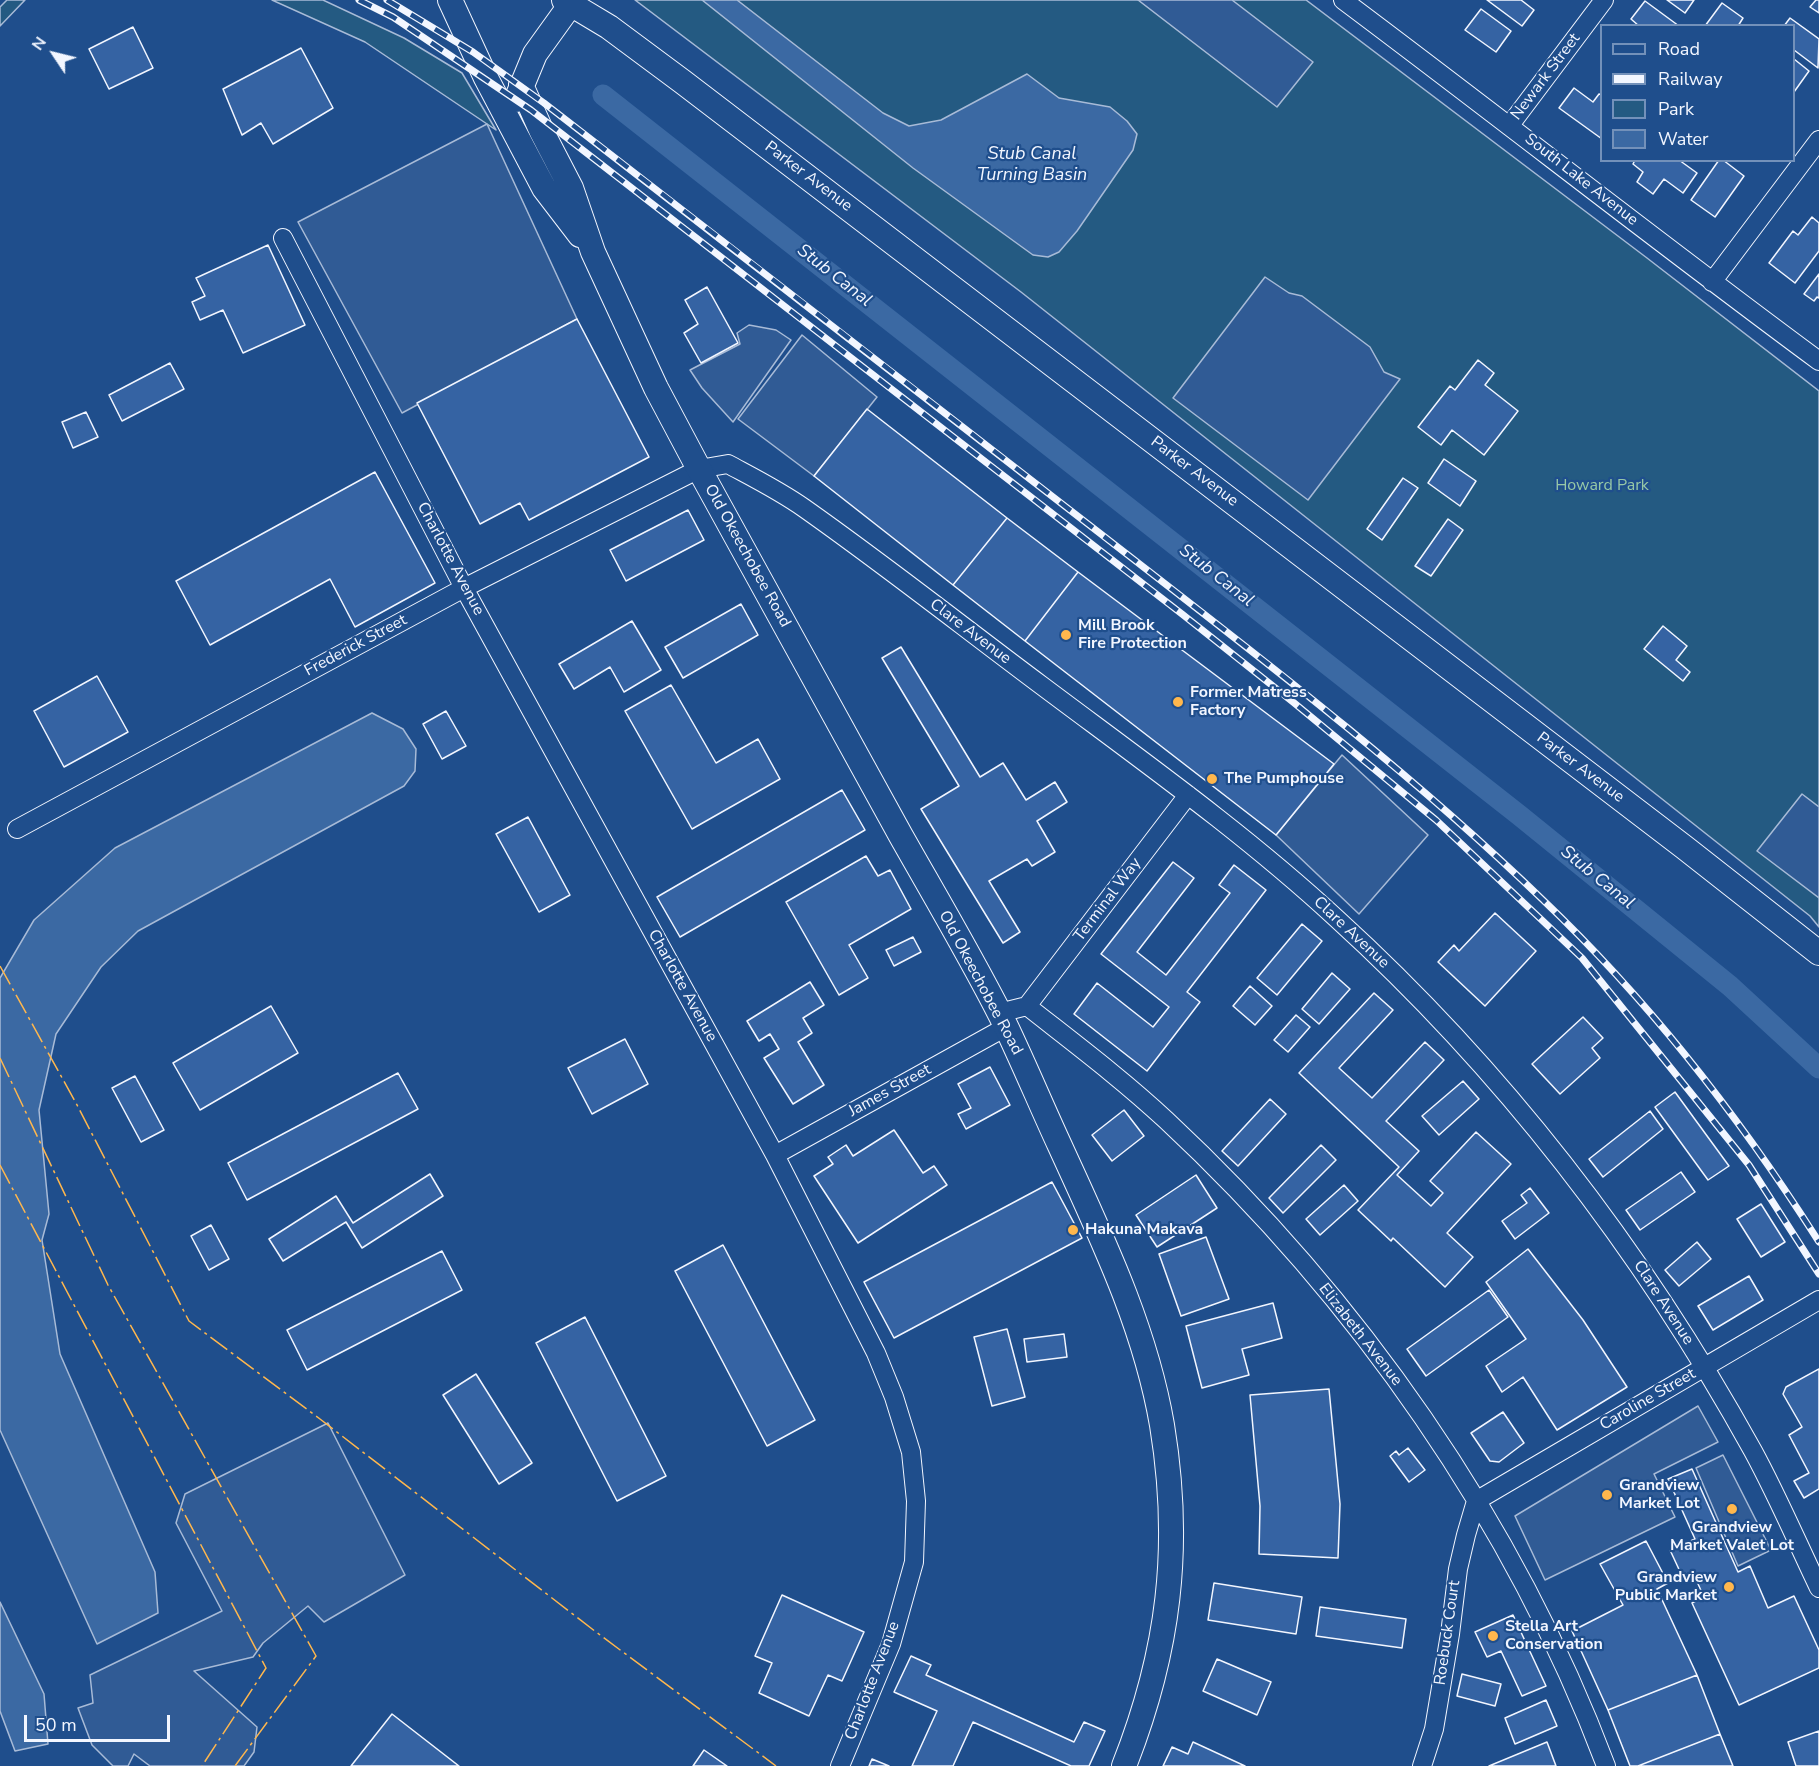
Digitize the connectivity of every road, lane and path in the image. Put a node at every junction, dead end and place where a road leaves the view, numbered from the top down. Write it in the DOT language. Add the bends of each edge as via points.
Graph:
graph roads {
  1 [pos="450,0"];
  2 [pos="1342,0"];
  3 [pos="1604,0"];
  4 [pos="567,2"];
  5 [pos="521,86"];
  6 [pos="1510,125"];
  7 [pos="511,128"];
  8 [pos="1819,140"];
  9 [pos="283,238"];
  10 [pos="593,252"];
  11 [pos="1712,282"];
  12 [pos="1819,361"];
  13 [pos="699,469"];
  14 [pos="464,588"];
  15 [pos="1188,795"];
  16 [pos="17,829"];
  17 [pos="1819,953"];
  18 [pos="1027,1006"];
  19 [pos="1003,1020"];
  20 [pos="775,1155"];
  21 [pos="1819,1300"];
  22 [pos="1705,1367"];
  23 [pos="1476,1501"];
  24 [pos="1819,1588"];
  25 [pos="840,1766"];
  26 [pos="1124,1766"];
  27 [pos="1422,1766"];
  28 [pos="1606,1766"];
  1 -- 7 [label="street, Old Okeechobee Road"];
  2 -- 6 [label="street, South Lake Avenue"];
  3 -- 6 [label="street, Newark Street"];
  4 -- 5 [label="street" via="535,54"];
  4 -- 17 [label="street, Parker Avenue" via="609,27 683,82"];
  5 -- 7 [label="street"];
  5 -- 10 [label="street, Old Okeechobee Road" via="571,188"];
  6 -- 11 [label="street, South Lake Avenue"];
  7 -- 10 [label="street, Old Okeechobee Road" via="544,188"];
  8 -- 11 [label="street"];
  9 -- 14 [label="street, Charlotte Avenue"];
  10 -- 13 [label="street, Old Okeechobee Road" via="656,388"];
  11 -- 12 [label="street, South Lake Avenue"];
  13 -- 14 [label="street, Frederick Street"];
  13 -- 15 [label="street, Clare Avenue" via="728,464 801,506"];
  13 -- 19 [label="street, Old Okeechobee Road"];
  14 -- 16 [label="street, Frederick Street"];
  14 -- 20 [label="street, Charlotte Avenue"];
  15 -- 18 [label="street, Terminal Way"];
  15 -- 22 [label="street, Clare Avenue" via="1336,917 1470,1051 1591,1198"];
  18 -- 19 [label="street"];
  18 -- 23 [label="street, Elizabeth Avenue" via="1165,1120 1289,1246 1412,1402"];
  19 -- 20 [label="street, James Street"];
  19 -- 26 [label="street, Old Okeechobee Road" via="1123,1288 1149,1369 1161,1424 1169,1479 1171,1571 1153,1682"];
  20 -- 25 [label="street, Charlotte Avenue" via="876,1353 911,1452 916,1501 914,1562 891,1644"];
  21 -- 22 [label="street, Caroline Street"];
  22 -- 23 [label="street, Caroline Street"];
  22 -- 24 [label="street, Clare Avenue" via="1755,1455"];
  23 -- 27 [label="street, Roebuck Court" via="1458,1569 1434,1729"];
  23 -- 28 [label="street, Elizabeth Avenue" via="1564,1666"];
}
